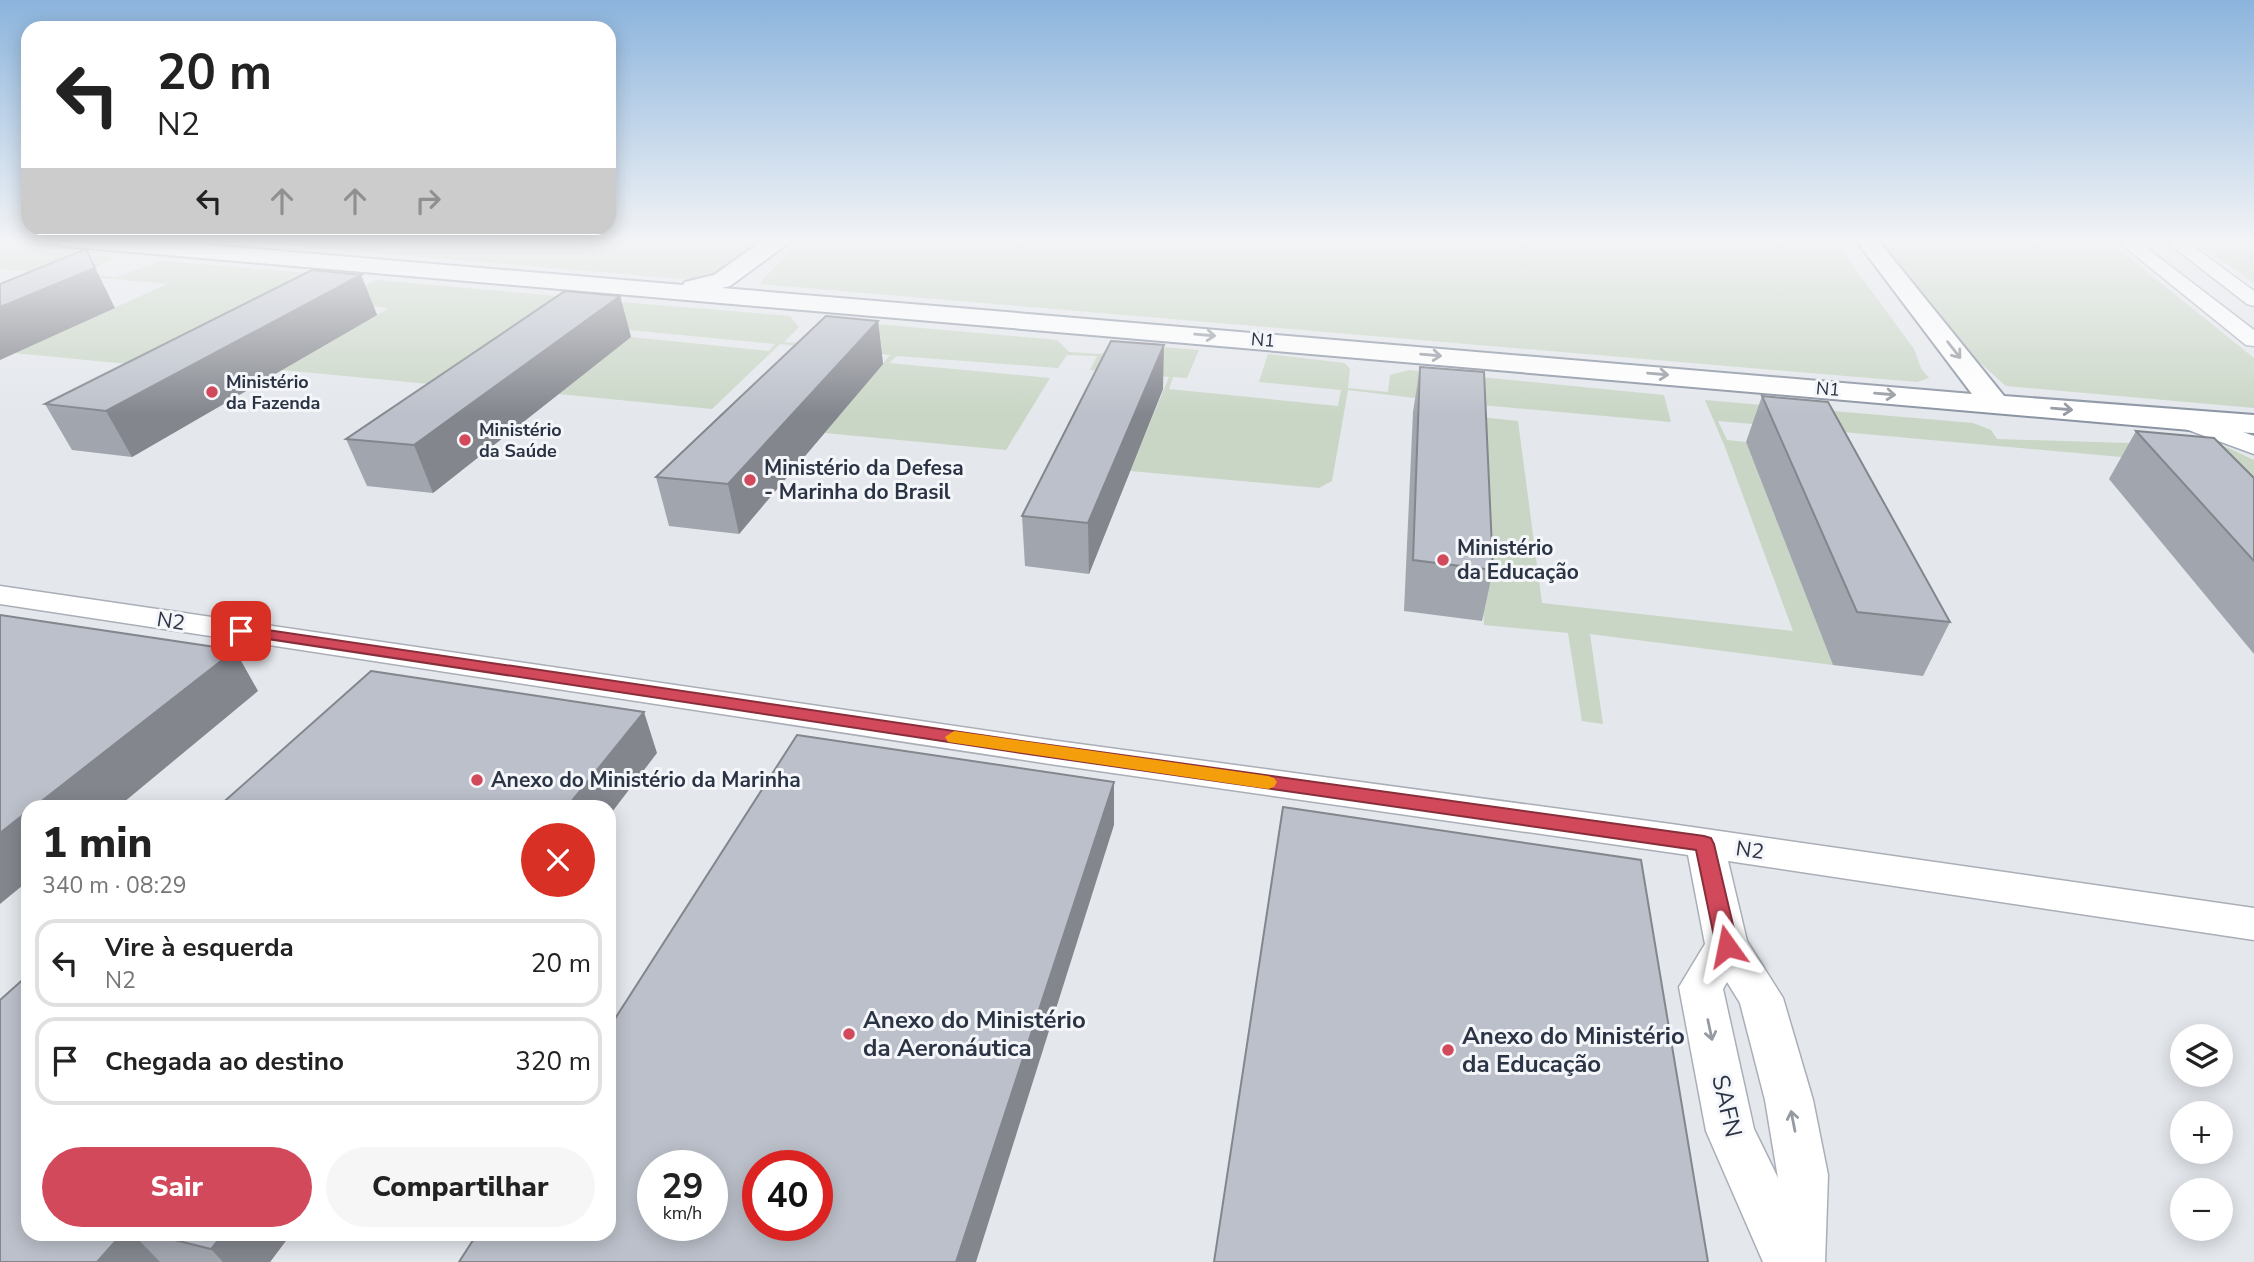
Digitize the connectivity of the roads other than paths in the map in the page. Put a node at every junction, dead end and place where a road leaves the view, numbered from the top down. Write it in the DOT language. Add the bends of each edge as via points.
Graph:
graph roads {
  1 [pos="763,298"];
  2 [pos="772,298"];
  3 [pos="1884,298"];
  4 [pos="1912,298"];
  5 [pos="2200,298"];
  6 [pos="775,299"];
  7 [pos="2254,340"];
  8 [pos="1959,400"];
  9 [pos="1994,403"];
  10 [pos="2190,421"];
  11 [pos="2254,424"];
  12 [pos="2254,446"];
  13 [pos="0,596"];
  14 [pos="1704,844"];
  15 [pos="2254,925"];
  16 [pos="1727,946"];
  17 [pos="1701,987"];
  18 [pos="1761,998"];
  19 [pos="1742,1163"];
  20 [pos="1803,1175"];
  21 [pos="1790,1262"];
  22 [pos="1798,1262"];
  1 -- 6 [label="highway, N1"];
  2 -- 6 [label="highway"];
  3 -- 8 [label="highway"];
  4 -- 9 [label="highway, one-way"];
  5 -- 7 [label="main road"];
  6 -- 8 [label="highway, N1, one-way"];
  8 -- 9 [label="highway, N1"];
  9 -- 10 [label="highway, N1, one-way"];
  10 -- 11 [label="highway, N1"];
  10 -- 12 [label="main road"];
  13 -- 14 [label="main road, N2"];
  14 -- 15 [label="main road, N2"];
  14 -- 16 [label="main road"];
  16 -- 17 [label="main road"];
  16 -- 18 [label="main road"];
  17 -- 18 [label="main road" via="1728,988"];
  17 -- 19 [label="main road, SAFN, one-way" via="1730,1131"];
  20 -- 18 [label="main road, one-way" via="1789,1100"];
  19 -- 20 [label="main road" via="1773,1175"];
  19 -- 21 [label="main road, SAFN"];
  20 -- 22 [label="main road"];
}
